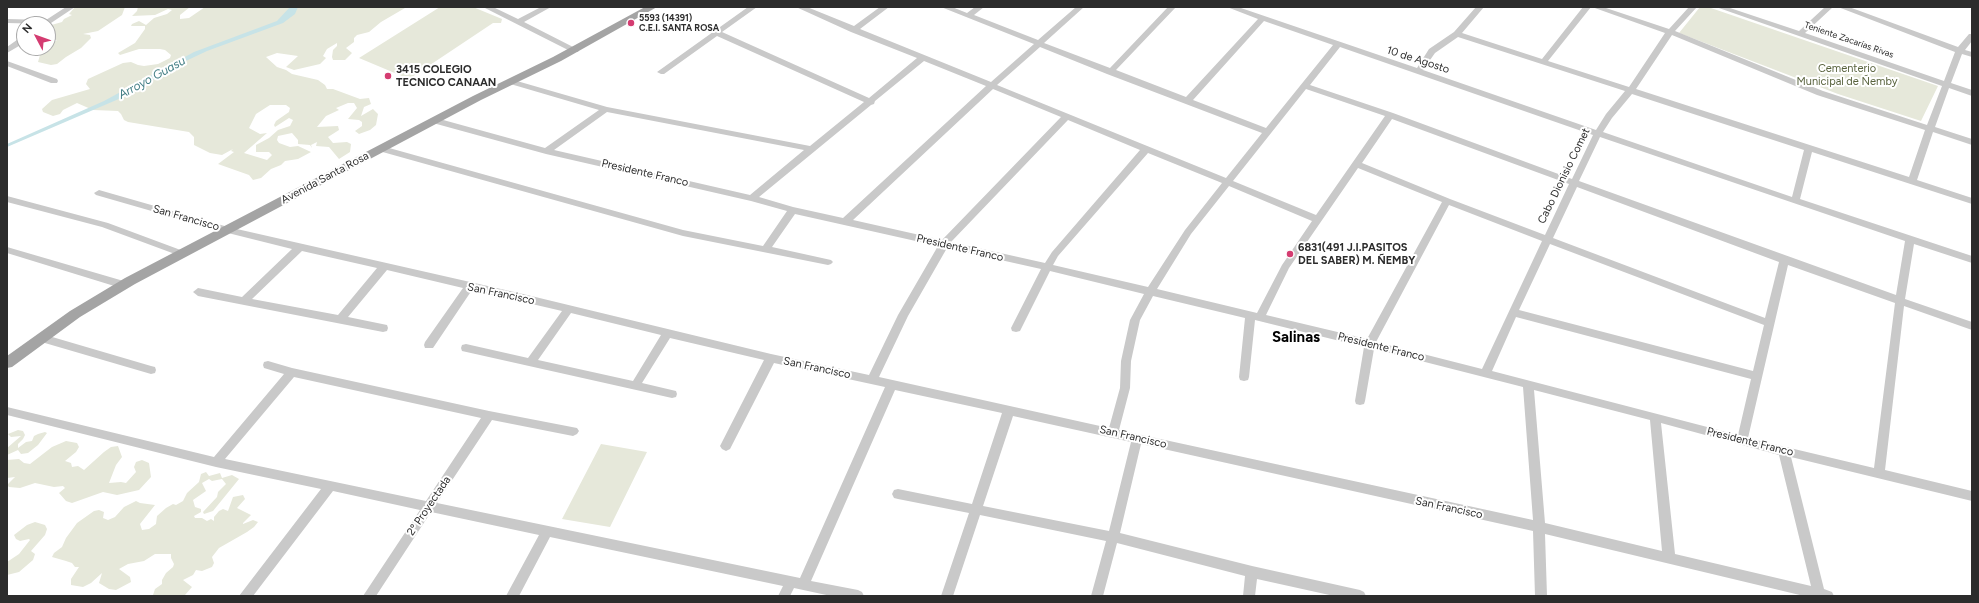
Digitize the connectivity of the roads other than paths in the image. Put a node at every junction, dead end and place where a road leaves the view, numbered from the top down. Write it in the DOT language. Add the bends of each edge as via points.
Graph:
graph roads {
  1 [pos="71,7"];
  2 [pos="487,7"];
  3 [pos="547,7"];
  4 [pos="652,7"];
  5 [pos="754,7"];
  6 [pos="800,7"];
  7 [pos="885,7"];
  8 [pos="945,7"];
  9 [pos="980,7"];
  10 [pos="1080,7"];
  11 [pos="1172,7"];
  12 [pos="1231,7"];
  13 [pos="1480,7"];
  14 [pos="1588,7"];
  15 [pos="1596,7"];
  16 [pos="1694,7"];
  17 [pos="1720,7"];
  18 [pos="1829,7"];
  19 [pos="1842,7"];
  20 [pos="968,16"];
  21 [pos="56,17"];
  22 [pos="1263,18"];
  23 [pos="519,22"];
  24 [pos="854,30"];
  25 [pos="1670,32"];
  26 [pos="717,33"];
  27 [pos="1457,34"];
  28 [pos="1800,34"];
  29 [pos="1972,36"];
  30 [pos="1039,43"];
  31 [pos="16,45"];
  32 [pos="1337,45"];
  33 [pos="575,50"];
  34 [pos="1960,50"];
  35 [pos="7,51"];
  36 [pos="1972,55"];
  37 [pos="922,58"];
  38 [pos="1544,61"];
  39 [pos="7,63"];
  40 [pos="1419,71"];
  41 [pos="660,72"];
  42 [pos="1110,72"];
  43 [pos="54,81"];
  44 [pos="510,81"];
  45 [pos="1946,84"];
  46 [pos="991,86"];
  47 [pos="1305,86"];
  48 [pos="1631,90"];
  49 [pos="1972,93"];
  50 [pos="1187,101"];
  51 [pos="871,102"];
  52 [pos="606,109"];
  53 [pos="1390,115"];
  54 [pos="1066,117"];
  55 [pos="436,121"];
  56 [pos="1930,128"];
  57 [pos="1268,132"];
  58 [pos="1598,133"];
  59 [pos="1972,142"];
  60 [pos="382,148"];
  61 [pos="812,149"];
  62 [pos="1146,149"];
  63 [pos="1809,149"];
  64 [pos="546,151"];
  65 [pos="1357,164"];
  66 [pos="1228,182"];
  67 [pos="1912,182"];
  68 [pos="1574,184"];
  69 [pos="99,193"];
  70 [pos="752,198"];
  71 [pos="7,199"];
  72 [pos="1447,201"];
  73 [pos="1795,201"];
  74 [pos="1972,201"];
  75 [pos="793,210"];
  76 [pos="1317,219"];
  77 [pos="846,221"];
  78 [pos="228,230"];
  79 [pos="1547,239"];
  80 [pos="1910,239"];
  81 [pos="944,244"];
  82 [pos="300,247"];
  83 [pos="766,249"];
  84 [pos="7,250"];
  85 [pos="183,254"];
  86 [pos="1784,260"];
  87 [pos="1972,260"];
  88 [pos="828,262"];
  89 [pos="384,267"];
  90 [pos="1047,267"];
  91 [pos="124,285"];
  92 [pos="470,287"];
  93 [pos="198,292"];
  94 [pos="1150,292"];
  95 [pos="1900,300"];
  96 [pos="243,302"];
  97 [pos="569,309"];
  98 [pos="1513,312"];
  99 [pos="1255,316"];
  100 [pos="340,320"];
  101 [pos="1768,323"];
  102 [pos="1972,326"];
  103 [pos="382,328"];
  104 [pos="1016,328"];
  105 [pos="668,332"];
  106 [pos="42,338"];
  107 [pos="1370,344"];
  108 [pos="429,345"];
  109 [pos="466,348"];
  110 [pos="771,358"];
  111 [pos="532,361"];
  112 [pos="7,363"];
  113 [pos="268,365"];
  114 [pos="151,370"];
  115 [pos="292,372"];
  116 [pos="1485,374"];
  117 [pos="1756,376"];
  118 [pos="1244,377"];
  119 [pos="872,380"];
  120 [pos="892,384"];
  121 [pos="1528,384"];
  122 [pos="635,386"];
  123 [pos="672,394"];
  124 [pos="1360,401"];
  125 [pos="1009,410"];
  126 [pos="7,411"];
  127 [pos="489,415"];
  128 [pos="1655,417"];
  129 [pos="573,431"];
  130 [pos="1113,432"];
  131 [pos="1137,438"];
  132 [pos="1742,441"];
  133 [pos="726,446"];
  134 [pos="1784,451"];
  135 [pos="216,462"];
  136 [pos="1879,473"];
  137 [pos="330,486"];
  138 [pos="898,494"];
  139 [pos="1972,496"];
  140 [pos="428,506"];
  141 [pos="977,510"];
  142 [pos="1539,527"];
  143 [pos="547,531"];
  144 [pos="1114,537"];
  145 [pos="1669,557"];
  146 [pos="1252,572"];
  147 [pos="797,584"];
  148 [pos="1789,592"];
  149 [pos="1824,595"];
  150 [pos="245,596"];
  151 [pos="369,596"];
  152 [pos="512,596"];
  153 [pos="784,596"];
  154 [pos="858,596"];
  155 [pos="946,596"];
  156 [pos="1097,596"];
  157 [pos="1249,596"];
  158 [pos="1360,596"];
  159 [pos="1541,596"];
  1 -- 21 [label="street"];
  2 -- 23 [label="street"];
  3 -- 23 [label="street"];
  4 -- 33 [label="main road, Avenida Santa Rosa"];
  5 -- 26 [label="street"];
  6 -- 24 [label="street"];
  7 -- 24 [label="street"];
  8 -- 20 [label="street"];
  9 -- 20 [label="street"];
  10 -- 30 [label="street"];
  11 -- 42 [label="street"];
  12 -- 22 [label="street, 10 de Agosto"];
  13 -- 27 [label="street"];
  14 -- 38 [label="street"];
  15 -- 25 [label="street"];
  16 -- 25 [label="street, Cabo Dionisio Comet"];
  17 -- 28 [label="street, Teniente Zacarías Rivas"];
  18 -- 28 [label="street"];
  19 -- 34 [label="street"];
  20 -- 30 [label="street"];
  22 -- 32 [label="street, 10 de Agosto"];
  22 -- 50 [label="street"];
  23 -- 33 [label="street"];
  24 -- 37 [label="street"];
  25 -- 48 [label="street, Cabo Dionisio Comet"];
  25 -- 56 [label="street" via="1820,93"];
  26 -- 41 [label="street"];
  26 -- 51 [label="street"];
  27 -- 38 [label="street"];
  27 -- 40 [label="street" via="1432,51"];
  28 -- 45 [label="street, Teniente Zacarías Rivas"];
  29 -- 34 [label="street"];
  30 -- 42 [label="street"];
  30 -- 46 [label="street"];
  31 -- 35 [label="street"];
  32 -- 40 [label="street, 10 de Agosto"];
  32 -- 47 [label="street"];
  33 -- 44 [label="main road, Avenida Santa Rosa"];
  34 -- 36 [label="street"];
  34 -- 45 [label="street"];
  37 -- 46 [label="street"];
  37 -- 51 [label="street"];
  38 -- 48 [label="street"];
  39 -- 43 [label="street"];
  40 -- 58 [label="street, 10 de Agosto"];
  42 -- 50 [label="street"];
  44 -- 52 [label="street"];
  44 -- 55 [label="main road, Avenida Santa Rosa"];
  45 -- 49 [label="street, Teniente Zacarías Rivas"];
  45 -- 56 [label="street"];
  46 -- 54 [label="street"];
  46 -- 77 [label="street"];
  47 -- 53 [label="street"];
  47 -- 57 [label="street"];
  48 -- 58 [label="street, Cabo Dionisio Comet"];
  48 -- 63 [label="street"];
  50 -- 57 [label="street"];
  51 -- 61 [label="street"];
  52 -- 61 [label="street"];
  52 -- 64 [label="street"];
  53 -- 65 [label="street"];
  53 -- 68 [label="street"];
  54 -- 62 [label="street"];
  54 -- 81 [label="street"];
  55 -- 60 [label="main road, Avenida Santa Rosa"];
  55 -- 64 [label="street, Presidente Franco"];
  56 -- 59 [label="street"];
  56 -- 67 [label="street"];
  57 -- 66 [label="street"];
  58 -- 68 [label="street, Cabo Dionisio Comet"];
  58 -- 73 [label="street, 10 de Agosto"];
  60 -- 78 [label="main road, Avenida Santa Rosa"];
  60 -- 83 [label="street" via="683,233"];
  61 -- 70 [label="street"];
  62 -- 66 [label="street"];
  62 -- 90 [label="street" via="1055,254"];
  63 -- 67 [label="street"];
  63 -- 73 [label="street"];
  64 -- 70 [label="street, Presidente Franco"];
  65 -- 72 [label="street"];
  65 -- 76 [label="street"];
  66 -- 76 [label="street"];
  66 -- 94 [label="street" via="1188,232"];
  67 -- 74 [label="street"];
  68 -- 79 [label="street, Cabo Dionisio Comet"];
  68 -- 86 [label="street"];
  69 -- 78 [label="street, San Francisco"];
  70 -- 75 [label="street, Presidente Franco"];
  71 -- 85 [label="street" via="105,225"];
  72 -- 79 [label="street"];
  72 -- 107 [label="street"];
  73 -- 80 [label="street, 10 de Agosto"];
  75 -- 77 [label="street, Presidente Franco"];
  75 -- 83 [label="street"];
  76 -- 99 [label="street"];
  77 -- 81 [label="street, Presidente Franco"];
  78 -- 82 [label="street, San Francisco"];
  78 -- 85 [label="main road, Avenida Santa Rosa"];
  79 -- 98 [label="street, Cabo Dionisio Comet"];
  79 -- 101 [label="street"];
  80 -- 87 [label="street, 10 de Agosto"];
  80 -- 95 [label="street"];
  81 -- 90 [label="street, Presidente Franco"];
  81 -- 119 [label="street" via="903,315"];
  82 -- 89 [label="street, San Francisco"];
  82 -- 96 [label="street"];
  83 -- 88 [label="street"];
  84 -- 91 [label="street"];
  85 -- 91 [label="main road, Avenida Santa Rosa"];
  86 -- 95 [label="street"];
  86 -- 101 [label="street"];
  89 -- 92 [label="street, San Francisco"];
  89 -- 100 [label="street"];
  90 -- 94 [label="street, Presidente Franco"];
  90 -- 104 [label="street"];
  91 -- 106 [label="main road, Avenida Santa Rosa" via="75,314"];
  92 -- 97 [label="street, San Francisco"];
  92 -- 108 [label="street"];
  93 -- 96 [label="street"];
  94 -- 99 [label="street, Presidente Franco"];
  94 -- 130 [label="street" via="1135,320 1126,361 1125,388"];
  95 -- 102 [label="street"];
  95 -- 136 [label="street"];
  96 -- 100 [label="street"];
  97 -- 105 [label="street, San Francisco"];
  97 -- 111 [label="street"];
  98 -- 116 [label="street, Cabo Dionisio Comet"];
  98 -- 117 [label="street"];
  99 -- 107 [label="street, Presidente Franco"];
  99 -- 118 [label="street"];
  100 -- 103 [label="street"];
  101 -- 117 [label="street"];
  105 -- 110 [label="street, San Francisco"];
  105 -- 122 [label="street"];
  106 -- 112 [label="main road, Avenida Santa Rosa"];
  106 -- 114 [label="street"];
  107 -- 116 [label="street, Presidente Franco"];
  107 -- 124 [label="street"];
  109 -- 111 [label="street"];
  110 -- 119 [label="street, San Francisco"];
  110 -- 133 [label="street"];
  111 -- 122 [label="street"];
  113 -- 115 [label="street"];
  115 -- 127 [label="street"];
  115 -- 135 [label="street"];
  116 -- 121 [label="street, Presidente Franco"];
  117 -- 132 [label="street"];
  119 -- 120 [label="street, San Francisco"];
  120 -- 125 [label="street, San Francisco"];
  120 -- 147 [label="street"];
  121 -- 128 [label="street, Presidente Franco"];
  121 -- 142 [label="street"];
  122 -- 123 [label="street"];
  125 -- 130 [label="street, San Francisco"];
  125 -- 141 [label="street"];
  126 -- 135 [label="street"];
  127 -- 129 [label="street"];
  127 -- 140 [label="street, 2º Proyectada"];
  128 -- 132 [label="street, Presidente Franco"];
  128 -- 145 [label="street"];
  130 -- 131 [label="street, San Francisco"];
  131 -- 142 [label="street, San Francisco"];
  131 -- 144 [label="street"];
  132 -- 134 [label="street, Presidente Franco"];
  134 -- 136 [label="street, Presidente Franco"];
  134 -- 149 [label="street"];
  135 -- 137 [label="street"];
  136 -- 139 [label="street, Presidente Franco"];
  137 -- 140 [label="street"];
  137 -- 150 [label="street"];
  138 -- 141 [label="street"];
  140 -- 143 [label="street"];
  140 -- 151 [label="street, 2º Proyectada"];
  141 -- 144 [label="street"];
  141 -- 155 [label="street"];
  142 -- 145 [label="street, San Francisco"];
  142 -- 159 [label="street"];
  143 -- 147 [label="street"];
  143 -- 152 [label="street"];
  144 -- 146 [label="street"];
  144 -- 156 [label="street"];
  145 -- 148 [label="street"];
  146 -- 157 [label="street"];
  146 -- 158 [label="street"];
  147 -- 153 [label="street"];
  147 -- 154 [label="street"];
  148 -- 149 [label="street"];
}
